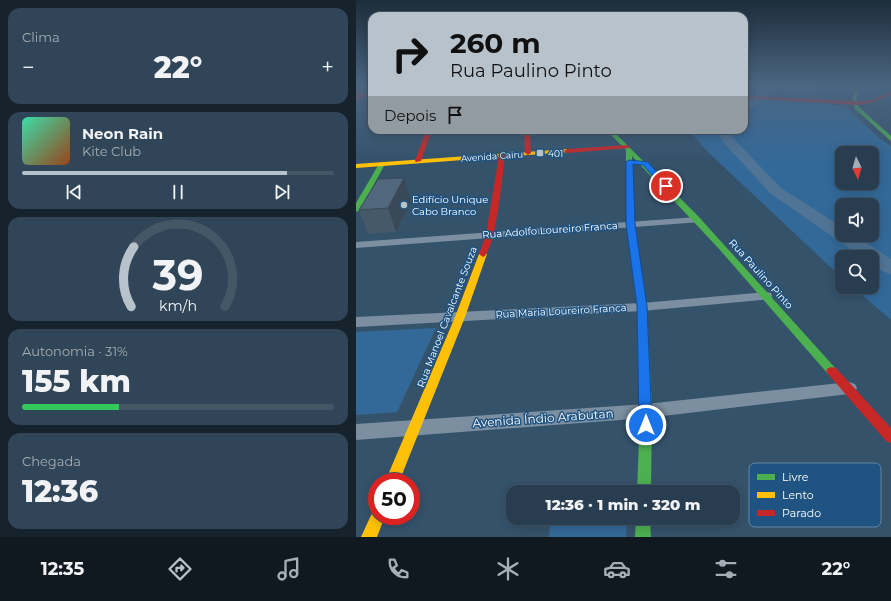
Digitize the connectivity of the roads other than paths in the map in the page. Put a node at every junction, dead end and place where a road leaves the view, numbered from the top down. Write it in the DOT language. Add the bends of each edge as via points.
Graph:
graph roads {
  1 [pos="859,110"];
  2 [pos="428,134"];
  3 [pos="527,134"];
  4 [pos="613,134"];
  5 [pos="890,138"];
  6 [pos="627,147"];
  7 [pos="528,153"];
  8 [pos="502,155"];
  9 [pos="418,161"];
  10 [pos="629,162"];
  11 [pos="382,164"];
  12 [pos="645,164"];
  13 [pos="356,166"];
  14 [pos="375,202"];
  15 [pos="358,207"];
  16 [pos="697,220"];
  17 [pos="630,224"];
  18 [pos="490,235"];
  19 [pos="356,245"];
  20 [pos="766,296"];
  21 [pos="642,306"];
  22 [pos="460,317"];
  23 [pos="356,322"];
  24 [pos="849,388"];
  25 [pos="646,411"];
  26 [pos="415,426"];
  27 [pos="356,432"];
  28 [pos="891,437"];
  29 [pos="396,473"];
  30 [pos="644,485"];
  31 [pos="374,525"];
  32 [pos="643,525"];
  33 [pos="369,537"];
  34 [pos="642,537"];
  1 -- 5 [label="main road"];
  2 -- 9 [label="main road"];
  3 -- 7 [label="main road"];
  4 -- 6 [label="main road, Rua Paulino Pinto"];
  6 -- 7 [label="main road, Avenida Cairu"];
  6 -- 10 [label="main road"];
  6 -- 12 [label="main road, Rua Paulino Pinto"];
  7 -- 8 [label="main road, Avenida Cairu"];
  8 -- 9 [label="main road, Avenida Cairu"];
  8 -- 18 [label="main road, Rua Manoel Cavalcante Souza"];
  9 -- 11 [label="main road, Avenida Cairu"];
  10 -- 12 [label="main road"];
  10 -- 17 [label="main road"];
  11 -- 13 [label="main road, Avenida Cairu"];
  11 -- 15 [label="main road"];
  12 -- 16 [label="main road, Rua Paulino Pinto"];
  14 -- 15 [label="street"];
  16 -- 17 [label="street, Rua Adolfo Loureiro Franca"];
  16 -- 20 [label="main road, Rua Paulino Pinto"];
  17 -- 18 [label="street, Rua Adolfo Loureiro Franca"];
  17 -- 21 [label="main road"];
  18 -- 19 [label="street, Rua Adolfo Loureiro Franca"];
  18 -- 22 [label="main road, Rua Manoel Cavalcante Souza"];
  20 -- 21 [label="street, Rua Maria Loureiro Franca"];
  20 -- 24 [label="main road, Rua Paulino Pinto"];
  21 -- 22 [label="street, Rua Maria Loureiro Franca"];
  21 -- 25 [label="main road"];
  22 -- 23 [label="street, Rua Maria Loureiro Franca"];
  22 -- 26 [label="main road, Rua Manoel Cavalcante Souza"];
  24 -- 25 [label="street, Avenida Índio Arabutan"];
  24 -- 28 [label="main road, Rua Paulino Pinto"];
  25 -- 26 [label="street, Avenida Índio Arabutan"];
  25 -- 30 [label="main road"];
  26 -- 27 [label="street, Avenida Índio Arabutan"];
  26 -- 29 [label="main road, Rua Manoel Cavalcante Souza"];
  31 -- 33 [label="main road"];
  32 -- 34 [label="main road"];
}
